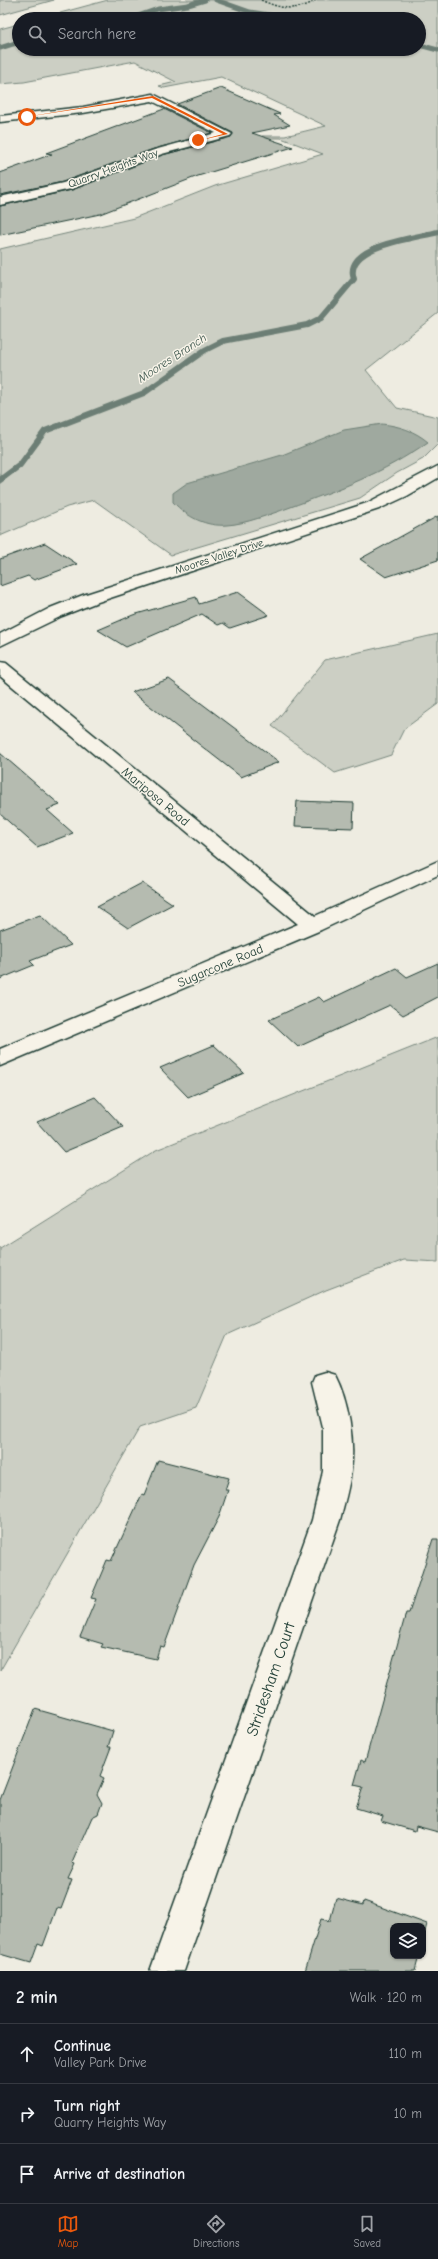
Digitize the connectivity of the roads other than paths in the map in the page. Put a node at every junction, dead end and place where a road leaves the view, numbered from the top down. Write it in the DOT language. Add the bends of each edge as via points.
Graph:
graph roads {
  1 [pos="0,119"];
  2 [pos="0,201"];
  3 [pos="438,471"];
  4 [pos="0,641"];
  5 [pos="0,667"];
  6 [pos="438,867"];
  7 [pos="313,925"];
  8 [pos="0,1058"];
  9 [pos="325,1382"];
  10 [pos="167,1971"];
  1 -- 2 [label="street, Quarry Heights Way" via="63,113 153,97 226,134 158,152 67,186"];
  3 -- 4 [label="street, Moores Valley Drive" via="373,506 89,598"];
  5 -- 7 [label="street, Mariposa Road"];
  6 -- 7 [label="street, Sugarcone Road"];
  7 -- 8 [label="street, Sugarcone Road"];
  9 -- 10 [label="street, Stridesham Court" via="337,1427 337,1471 326,1520"];
}
